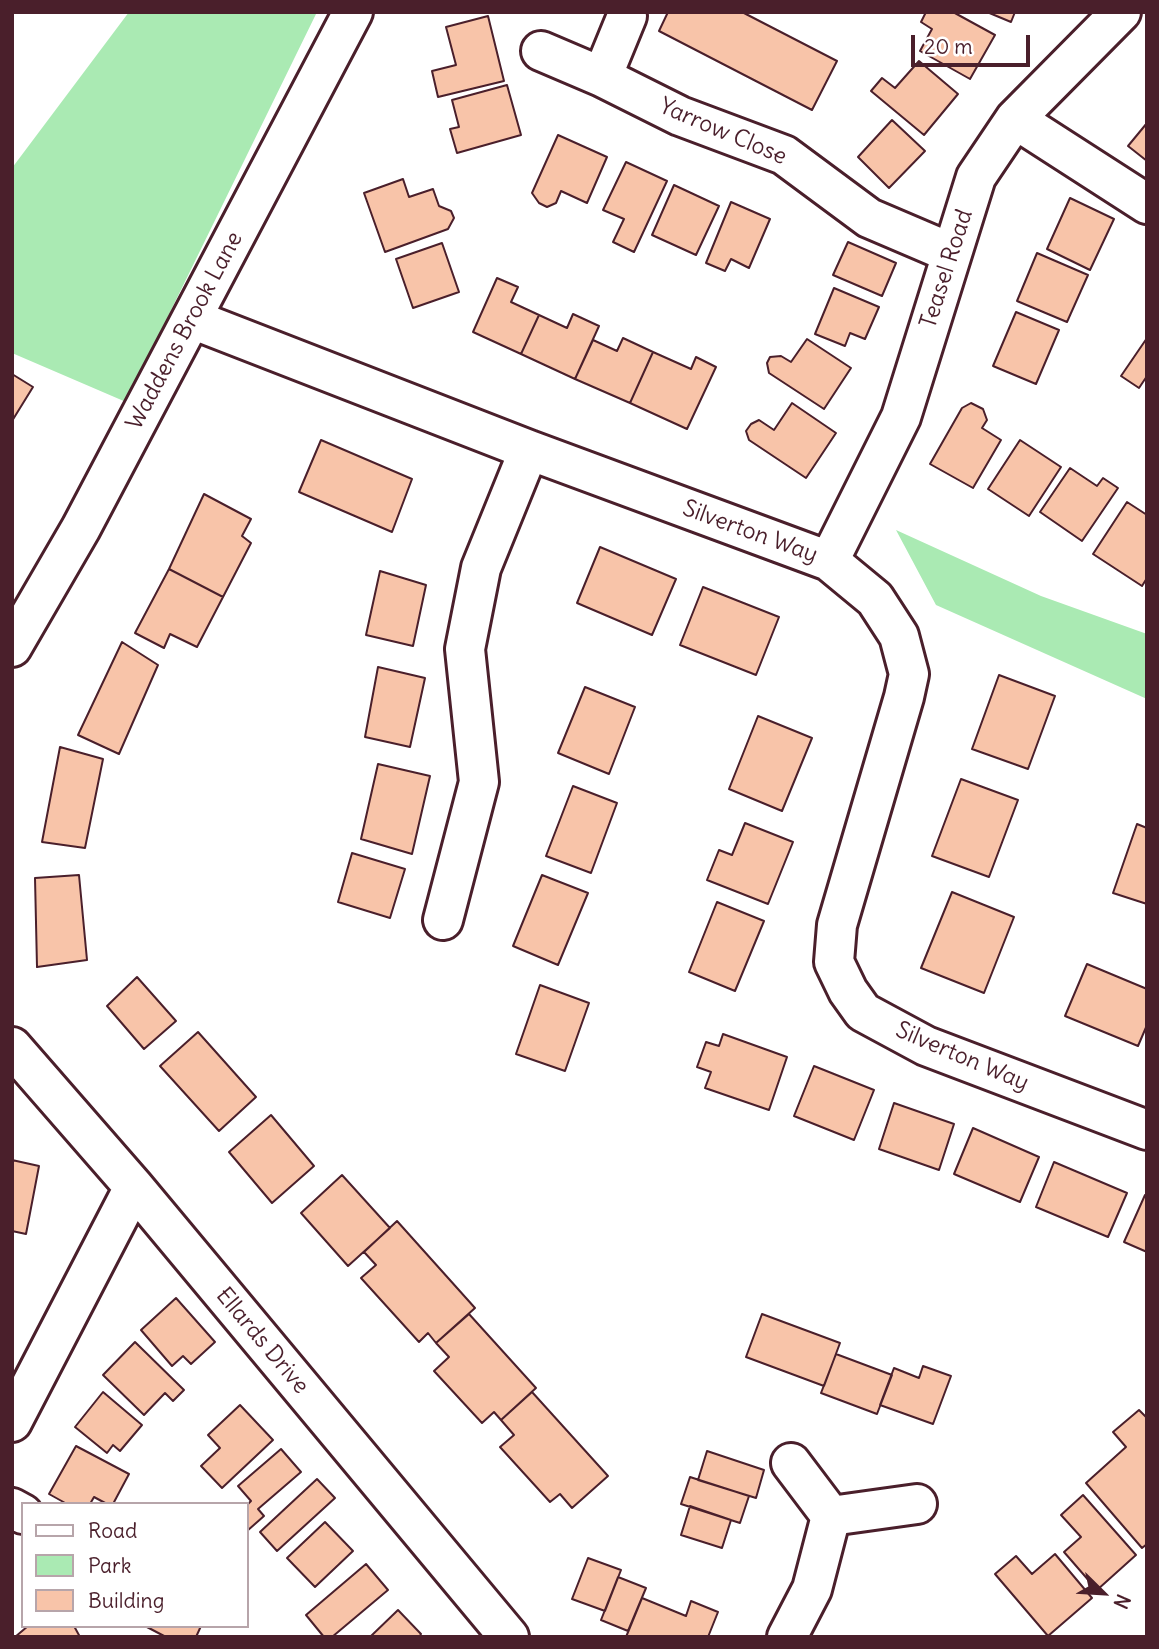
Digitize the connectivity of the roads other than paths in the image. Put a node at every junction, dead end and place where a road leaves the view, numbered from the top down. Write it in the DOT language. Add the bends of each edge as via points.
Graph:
graph roads {
  1 [pos="353,12"];
  2 [pos="1120,12"];
  3 [pos="627,16"];
  4 [pos="541,51"];
  5 [pos="602,77"];
  6 [pos="1015,119"];
  7 [pos="1147,204"];
  8 [pos="951,253"];
  9 [pos="192,319"];
  10 [pos="529,450"];
  11 [pos="829,561"];
  12 [pos="12,647"];
  13 [pos="443,920"];
  14 [pos="12,1047"];
  15 [pos="1147,1130"];
  16 [pos="134,1187"];
  17 [pos="12,1422"];
  18 [pos="791,1463"];
  19 [pos="917,1504"];
  20 [pos="831,1516"];
  21 [pos="509,1637"];
  22 [pos="787,1637"];
  1 -- 9 [label="street, Waddens Brook Lane"];
  2 -- 6 [label="street, Teasel Road"];
  3 -- 5 [label="street"];
  4 -- 5 [label="street, Yarrow Close"];
  5 -- 8 [label="street, Yarrow Close" via="680,116 783,155 869,218"];
  6 -- 7 [label="street"];
  6 -- 8 [label="street, Teasel Road" via="976,177"];
  8 -- 11 [label="street, Teasel Road" via="901,417"];
  9 -- 10 [label="street, Silverton Way"];
  9 -- 12 [label="street, Waddens Brook Lane"];
  10 -- 11 [label="street, Silverton Way"];
  10 -- 13 [label="street" via="481,568 465,649 479,782"];
  11 -- 15 [label="street, Silverton Way" via="875,599 899,636 909,674 837,925 834,962 848,991 863,1012 926,1046"];
  14 -- 16 [label="street, Ellards Drive"];
  16 -- 17 [label="street"];
  16 -- 21 [label="street, Ellards Drive"];
  18 -- 20 [label="street"];
  19 -- 20 [label="street"];
  20 -- 22 [label="street" via="812,1589"];
}
